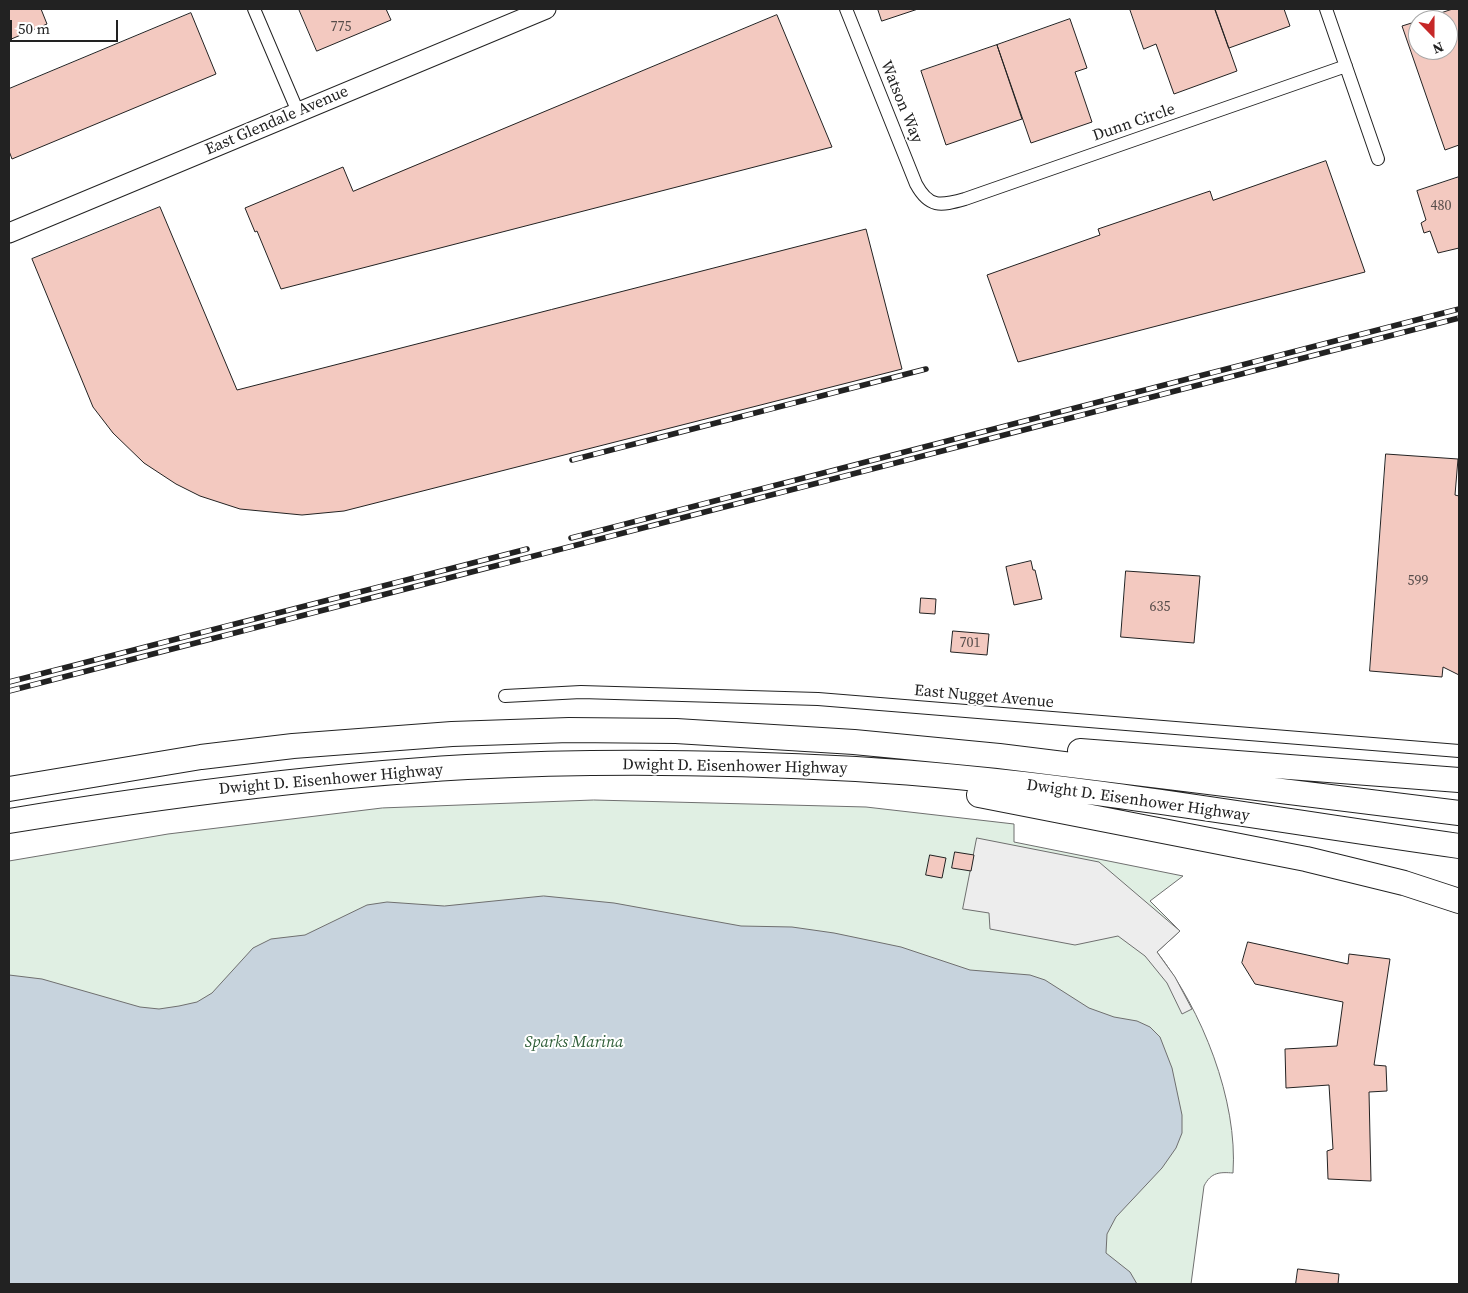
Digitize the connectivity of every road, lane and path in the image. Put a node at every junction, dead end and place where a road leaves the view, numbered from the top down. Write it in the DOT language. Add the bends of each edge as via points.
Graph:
graph roads {
  1 [pos="254,9"];
  2 [pos="546,9"];
  3 [pos="846,9"];
  4 [pos="1326,9"];
  5 [pos="1346,66"];
  6 [pos="298,112"];
  7 [pos="1378,159"];
  8 [pos="932,203"];
  9 [pos="9,232"];
  10 [pos="505,696"];
  11 [pos="676,731"];
  12 [pos="1459,751"];
  13 [pos="722,764"];
  14 [pos="1459,780"];
  15 [pos="9,789"];
  16 [pos="1459,813"];
  17 [pos="9,821"];
  18 [pos="1459,846"];
  19 [pos="1459,901"];
  1 -- 6 [label="street"];
  2 -- 6 [label="street, East Glendale Avenue"];
  3 -- 8 [label="street, Watson Way" via="916,184"];
  4 -- 5 [label="street"];
  5 -- 7 [label="street"];
  5 -- 8 [label="street, Dunn Circle" via="965,199"];
  6 -- 9 [label="street, East Glendale Avenue"];
  10 -- 12 [label="street, East Nugget Avenue" via="581,692 818,699"];
  11 -- 14 [label="highway" via="758,725"];
  11 -- 15 [label="highway, Dwight D. Eisenhower Highway" via="452,734 293,746 201,757"];
  11 -- 16 [label="highway, Dwight D. Eisenhower Highway" via="854,742 999,756"];
  13 -- 17 [label="highway, Dwight D. Eisenhower Highway" via="468,767 352,776 210,791"];
  13 -- 18 [label="highway, Dwight D. Eisenhower Highway" via="857,770 1043,786"];
  13 -- 19 [label="highway" via="774,778 997,797 1350,869"];
}
